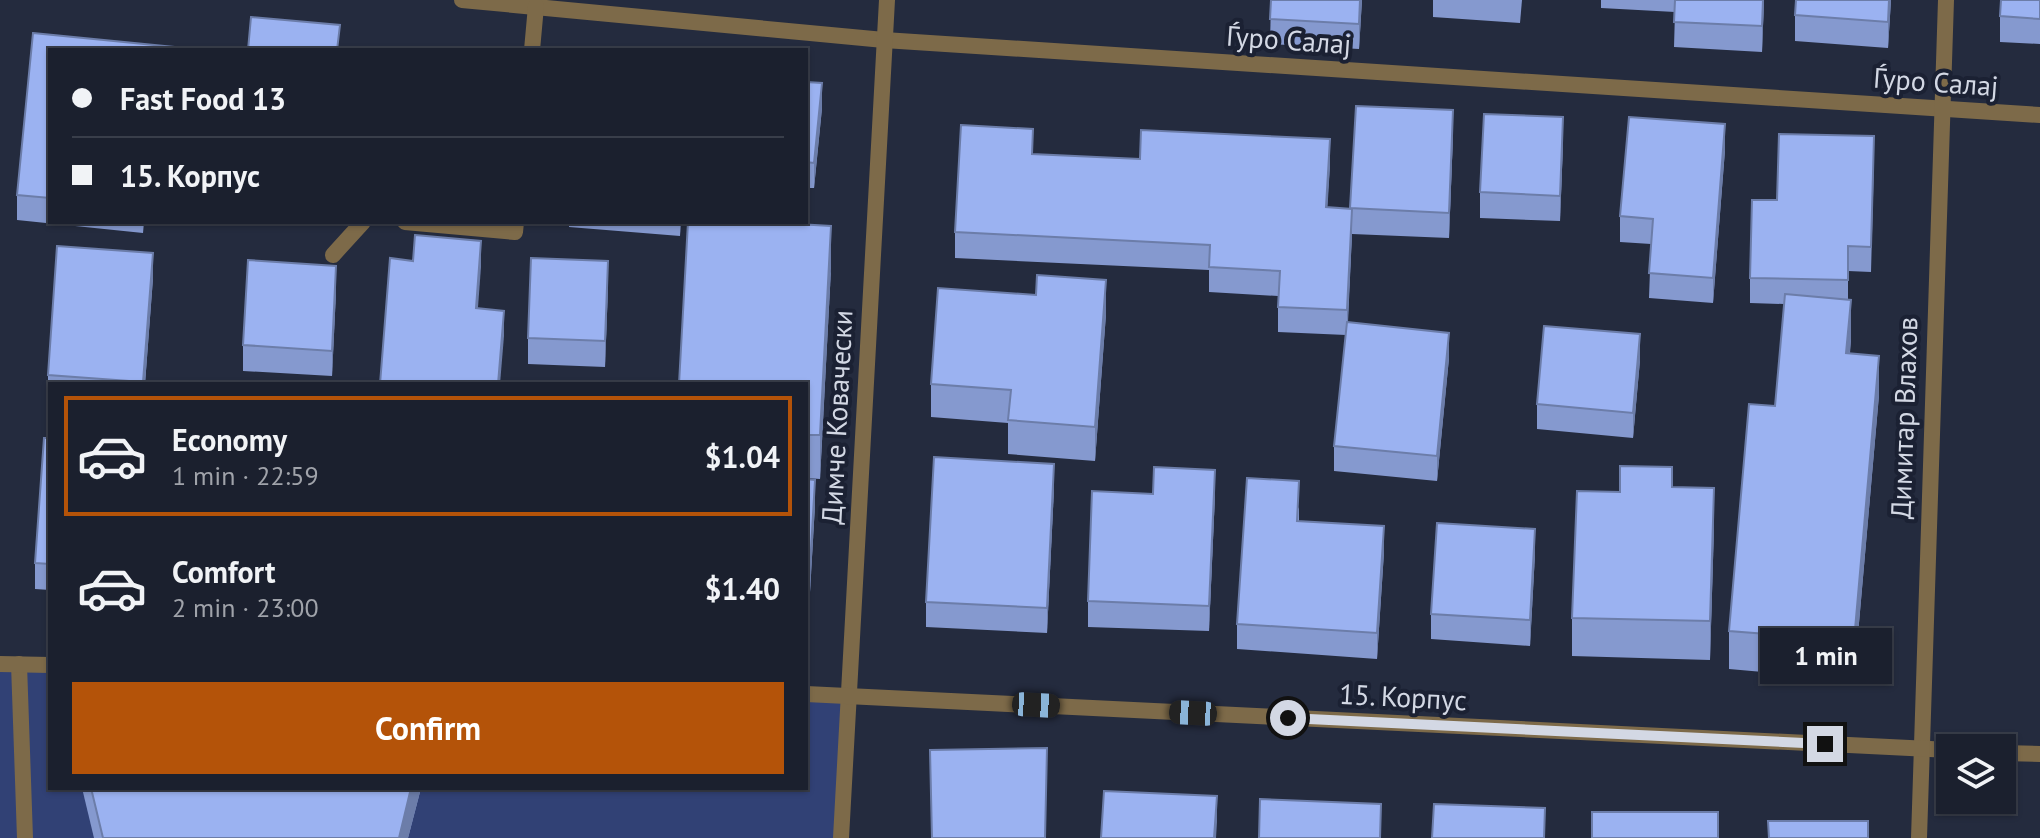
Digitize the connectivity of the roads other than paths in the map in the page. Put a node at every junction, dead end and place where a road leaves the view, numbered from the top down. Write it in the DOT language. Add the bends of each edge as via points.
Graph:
graph roads {
  1 [pos="462,0"];
  2 [pos="887,0"];
  3 [pos="1946,0"];
  4 [pos="536,6"];
  5 [pos="884,40"];
  6 [pos="532,48"];
  7 [pos="1941,108"];
  8 [pos="2040,115"];
  9 [pos="361,224"];
  10 [pos="427,224"];
  11 [pos="516,224"];
  12 [pos="333,255"];
  13 [pos="0,664"];
  14 [pos="19,664"];
  15 [pos="48,665"];
  16 [pos="808,694"];
  17 [pos="846,696"];
  18 [pos="1920,749"];
  19 [pos="1936,750"];
  20 [pos="2016,753"];
  21 [pos="2040,754"];
  22 [pos="25,838"];
  23 [pos="841,838"];
  24 [pos="1919,838"];
  1 -- 4 [label="street, Ѓуро Салај"];
  2 -- 5 [label="street, Димче Ковачески"];
  3 -- 7 [label="street, Димитар Влахов"];
  4 -- 5 [label="street, Ѓуро Салај"];
  4 -- 6 [label="street"];
  5 -- 7 [label="street, Ѓуро Салај"];
  5 -- 17 [label="street, Димче Ковачески"];
  7 -- 8 [label="street, Ѓуро Салај"];
  7 -- 18 [label="street, Димитар Влахов"];
  9 -- 12 [label="street"];
  10 -- 11 [label="street" via="515,232"];
  13 -- 14 [label="street"];
  14 -- 15 [label="street"];
  14 -- 22 [label="street"];
  16 -- 17 [label="street, 15. Корпус"];
  17 -- 18 [label="street, 15. Корпус"];
  17 -- 23 [label="street, Димче Ковачески"];
  18 -- 19 [label="street, 15. Корпус"];
  18 -- 24 [label="street, Димитар Влахов"];
  20 -- 21 [label="street"];
}
